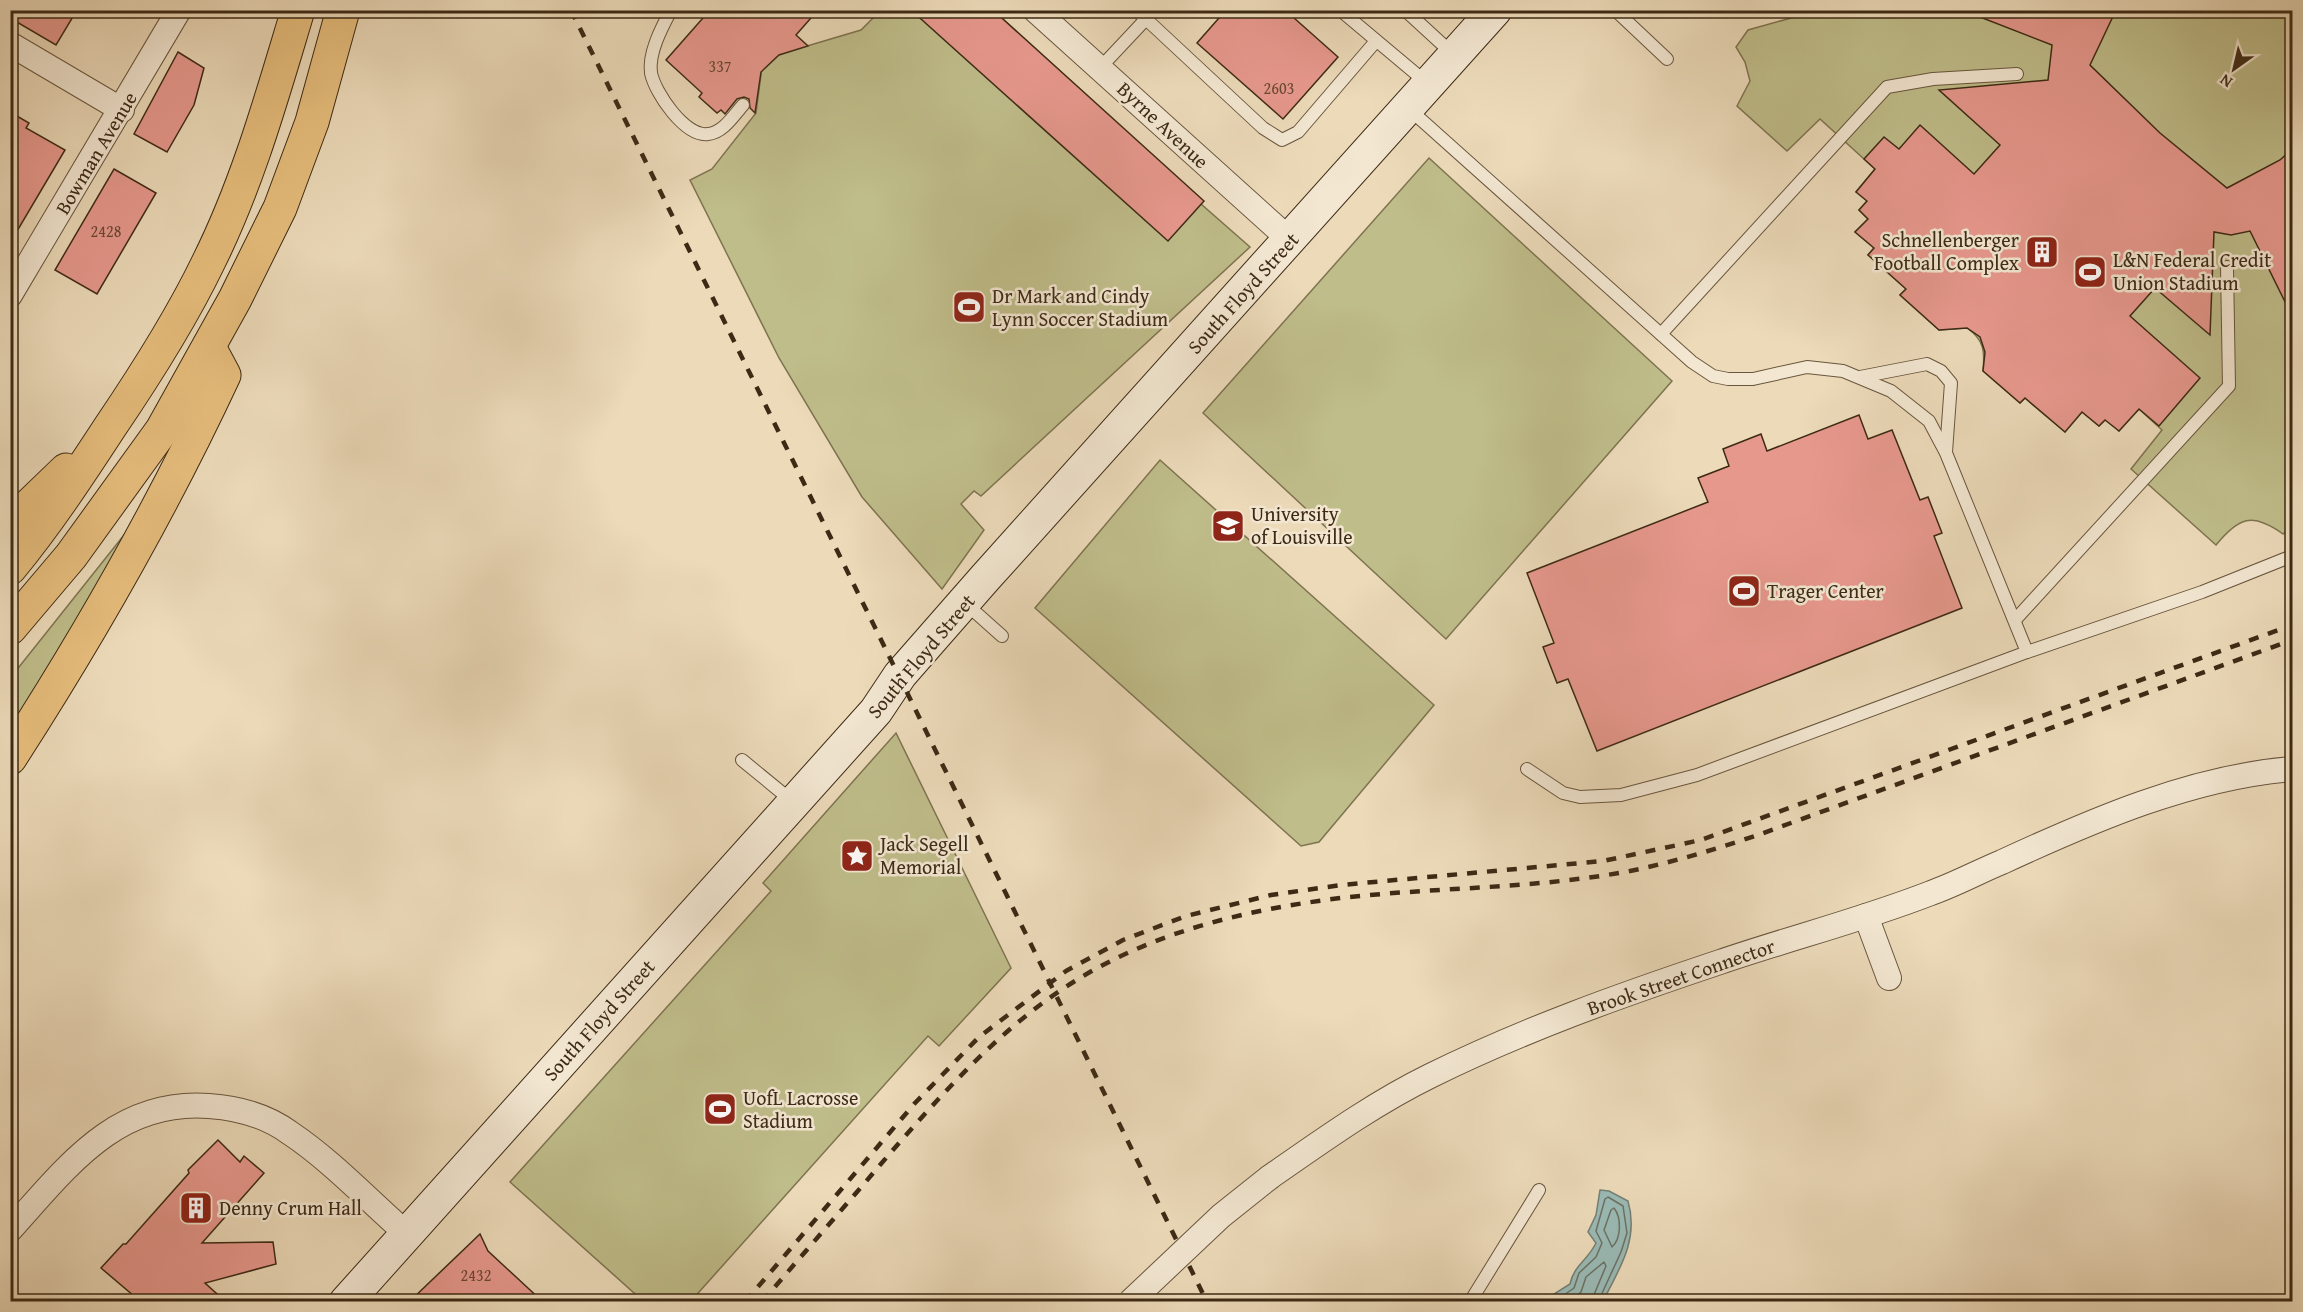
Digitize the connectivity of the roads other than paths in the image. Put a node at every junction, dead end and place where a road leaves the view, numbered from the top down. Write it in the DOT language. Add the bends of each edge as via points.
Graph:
graph roads {
  1 [pos="179,10"];
  2 [pos="298,10"];
  3 [pos="343,10"];
  4 [pos="671,10"];
  5 [pos="1035,10"];
  6 [pos="1340,10"];
  7 [pos="1405,10"];
  8 [pos="1496,10"];
  9 [pos="1615,10"];
  10 [pos="1145,13"];
  11 [pos="1376,41"];
  12 [pos="10,44"];
  13 [pos="1455,56"];
  14 [pos="1667,59"];
  15 [pos="1100,68"];
  16 [pos="2017,74"];
  17 [pos="1419,97"];
  18 [pos="743,105"];
  19 [pos="122,110"];
  20 [pos="1290,240"];
  21 [pos="2227,267"];
  22 [pos="10,295"];
  23 [pos="1661,334"];
  24 [pos="209,347"];
  25 [pos="1860,377"];
  26 [pos="119,415"];
  27 [pos="1946,453"];
  28 [pos="10,524"];
  29 [pos="2292,556"];
  30 [pos="10,568"];
  31 [pos="964,603"];
  32 [pos="2015,620"];
  33 [pos="10,628"];
  34 [pos="1002,636"];
  35 [pos="2027,652"];
  36 [pos="10,758"];
  37 [pos="742,760"];
  38 [pos="1527,769"];
  39 [pos="2292,769"];
  40 [pos="794,802"];
  41 [pos="1866,916"];
  42 [pos="1889,978"];
  43 [pos="1539,1190"];
  44 [pos="10,1230"];
  45 [pos="407,1234"];
  46 [pos="346,1302"];
  47 [pos="1130,1302"];
  48 [pos="1470,1302"];
  1 -- 19 [label="street, Bowman Avenue"];
  2 -- 26 [label="highway" via="262,133 221,235 179,319"];
  3 -- 24 [label="highway" via="312,122 280,208"];
  4 -- 18 [label="lane" via="653,52 651,71 660,98 693,132 709,135 724,127"];
  5 -- 15 [label="street, Byrne Avenue"];
  6 -- 11 [label="lane"];
  7 -- 13 [label="lane"];
  8 -- 13 [label="street, South Floyd Street"];
  9 -- 14 [label="lane"];
  10 -- 11 [label="lane" via="1263,128 1282,140 1298,132"];
  10 -- 15 [label="lane"];
  11 -- 17 [label="lane"];
  12 -- 19 [label="street"];
  13 -- 17 [label="street, South Floyd Street"];
  15 -- 20 [label="street, Byrne Avenue"];
  16 -- 23 [label="lane" via="1933,79 1887,87"];
  17 -- 20 [label="street, South Floyd Street"];
  17 -- 23 [label="lane"];
  19 -- 22 [label="street, Bowman Avenue"];
  20 -- 31 [label="street, South Floyd Street"];
  21 -- 32 [label="lane" via="2229,386"];
  23 -- 25 [label="lane" via="1692,362 1721,378 1753,379 1807,367"];
  24 -- 33 [label="highway" via="162,430 71,556"];
  24 -- 36 [label="highway" via="224,375 186,456 105,604"];
  25 -- 27 [label="lane" via="1891,391 1929,421"];
  25 -- 27 [label="lane" via="1927,364 1941,371 1951,383"];
  26 -- 28 [label="highway"];
  26 -- 30 [label="highway" via="50,519"];
  27 -- 32 [label="lane"];
  29 -- 35 [label="lane" via="2202,592"];
  31 -- 34 [label="lane"];
  31 -- 40 [label="street, South Floyd Street" via="900,675 876,711"];
  32 -- 35 [label="lane"];
  35 -- 38 [label="lane" via="1697,775 1621,795 1580,797 1563,793"];
  37 -- 40 [label="lane"];
  39 -- 41 [label="street, Brook Street Connector" via="2205,785 2131,808 1973,877"];
  40 -- 45 [label="street, South Floyd Street"];
  41 -- 42 [label="street"];
  41 -- 47 [label="street, Brook Street Connector, bridge" via="1532,1030 1428,1077 1367,1111 1270,1177 1221,1216"];
  43 -- 48 [label="lane"];
  44 -- 45 [label="street" via="72,1162 107,1132 150,1112 199,1105 247,1112 290,1132"];
  45 -- 46 [label="street, South Floyd Street"];
}
